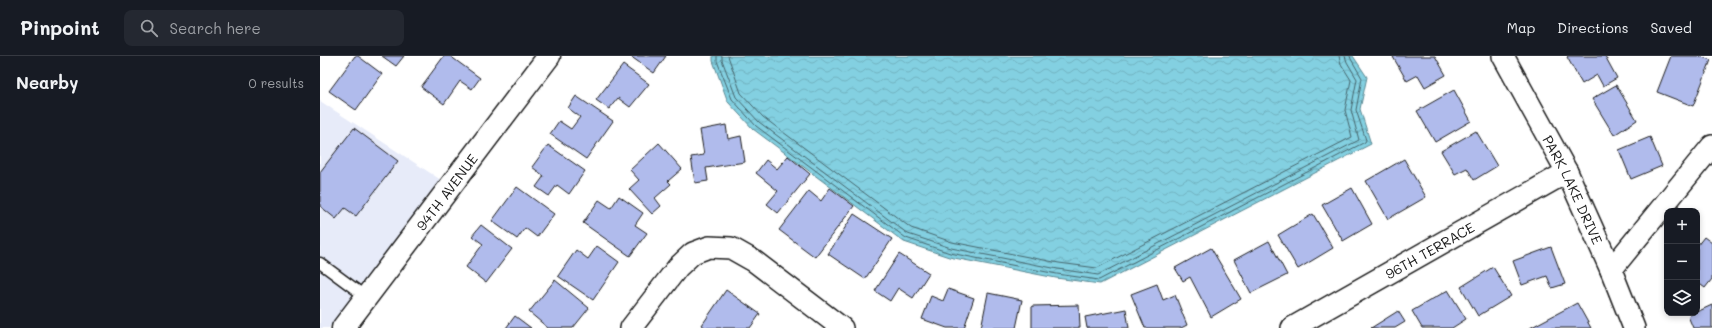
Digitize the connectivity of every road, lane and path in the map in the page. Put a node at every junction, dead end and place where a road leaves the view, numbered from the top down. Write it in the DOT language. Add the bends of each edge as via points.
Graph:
graph roads {
  1 [pos="549,56"];
  2 [pos="1503,56"];
  3 [pos="1712,146"];
  4 [pos="1566,172"];
  5 [pos="320,263"];
  6 [pos="1611,270"];
  7 [pos="366,297"];
  8 [pos="343,328"];
  9 [pos="631,328"];
  10 [pos="842,328"];
  11 [pos="1292,328"];
  12 [pos="1634,328"];
  1 -- 7 [label="street, 94TH AVENUE"];
  2 -- 4 [label="street, PARK LAKE DRIVE"];
  3 -- 6 [label="street"];
  4 -- 6 [label="street, PARK LAKE DRIVE"];
  4 -- 11 [label="street, 96TH TERRACE"];
  5 -- 7 [label="lane"];
  6 -- 12 [label="street, PARK LAKE DRIVE"];
  7 -- 8 [label="street, 94TH AVENUE"];
  9 -- 10 [label="street" via="678,267 693,253 709,247 731,248 754,261"];
}
